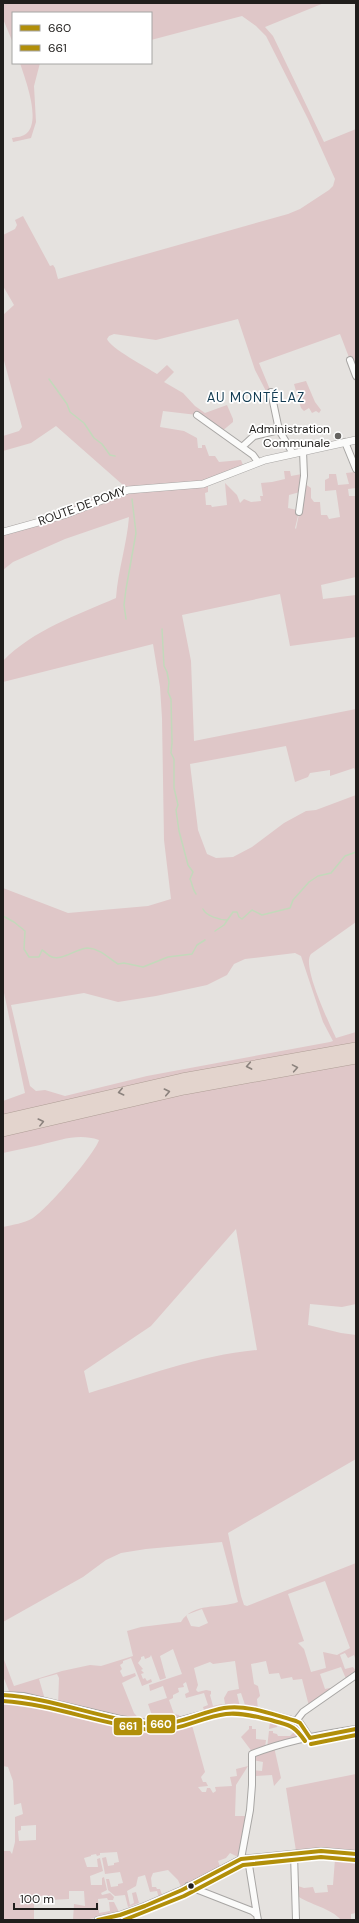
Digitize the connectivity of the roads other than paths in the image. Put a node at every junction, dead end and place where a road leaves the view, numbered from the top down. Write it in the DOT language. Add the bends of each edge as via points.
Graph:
graph roads {
  1 [pos="350,360"];
  2 [pos="356,376"];
  3 [pos="271,392"];
  4 [pos="197,415"];
  5 [pos="279,430"];
  6 [pos="356,440"];
  7 [pos="345,442"];
  8 [pos="242,447"];
  9 [pos="303,451"];
  10 [pos="292,452"];
  11 [pos="258,462"];
  12 [pos="356,469"];
  13 [pos="299,512"];
  14 [pos="3,532"];
  15 [pos="356,1048"];
  16 [pos="356,1058"];
  17 [pos="3,1120"];
  18 [pos="3,1131"];
  19 [pos="356,1675"];
  20 [pos="3,1695"];
  21 [pos="296,1721"];
  22 [pos="356,1729"];
  23 [pos="310,1738"];
  24 [pos="294,1854"];
  25 [pos="356,1854"];
  26 [pos="241,1859"];
  27 [pos="248,1859"];
  28 [pos="188,1886"];
  29 [pos="257,1918"];
  30 [pos="98,1920"];
  31 [pos="296,1920"];
  1 -- 2 [label="street"];
  3 -- 5 [label="street"];
  4 -- 8 [label="street"];
  5 -- 8 [label="street" via="251,437"];
  5 -- 10 [label="street"];
  6 -- 7 [label="street, ROUTE DE POMY"];
  7 -- 9 [label="street, ROUTE DE POMY"];
  7 -- 12 [label="street"];
  8 -- 11 [label="street"];
  9 -- 10 [label="street, ROUTE DE POMY"];
  9 -- 13 [label="street" via="304,476"];
  10 -- 11 [label="street, ROUTE DE POMY"];
  11 -- 14 [label="street, ROUTE DE POMY" via="207,483 135,488 120,492 64,515"];
  15 -- 17 [label="highway, one-way" via="182,1079"];
  18 -- 16 [label="highway, one-way" via="184,1089"];
  19 -- 21 [label="street" via="303,1712"];
  20 -- 21 [label="street" via="23,1696 120,1719 154,1724 174,1722 226,1708 240,1708"];
  21 -- 23 [label="street"];
  22 -- 23 [label="street"];
  23 -- 26 [label="street" via="266,1748 252,1754 250,1804"];
  24 -- 25 [label="street" via="321,1851"];
  24 -- 27 [label="street"];
  24 -- 31 [label="street"];
  26 -- 27 [label="street"];
  26 -- 28 [label="street"];
  27 -- 29 [label="street"];
  28 -- 29 [label="street" via="244,1908"];
  28 -- 30 [label="street" via="127,1913"];
}
